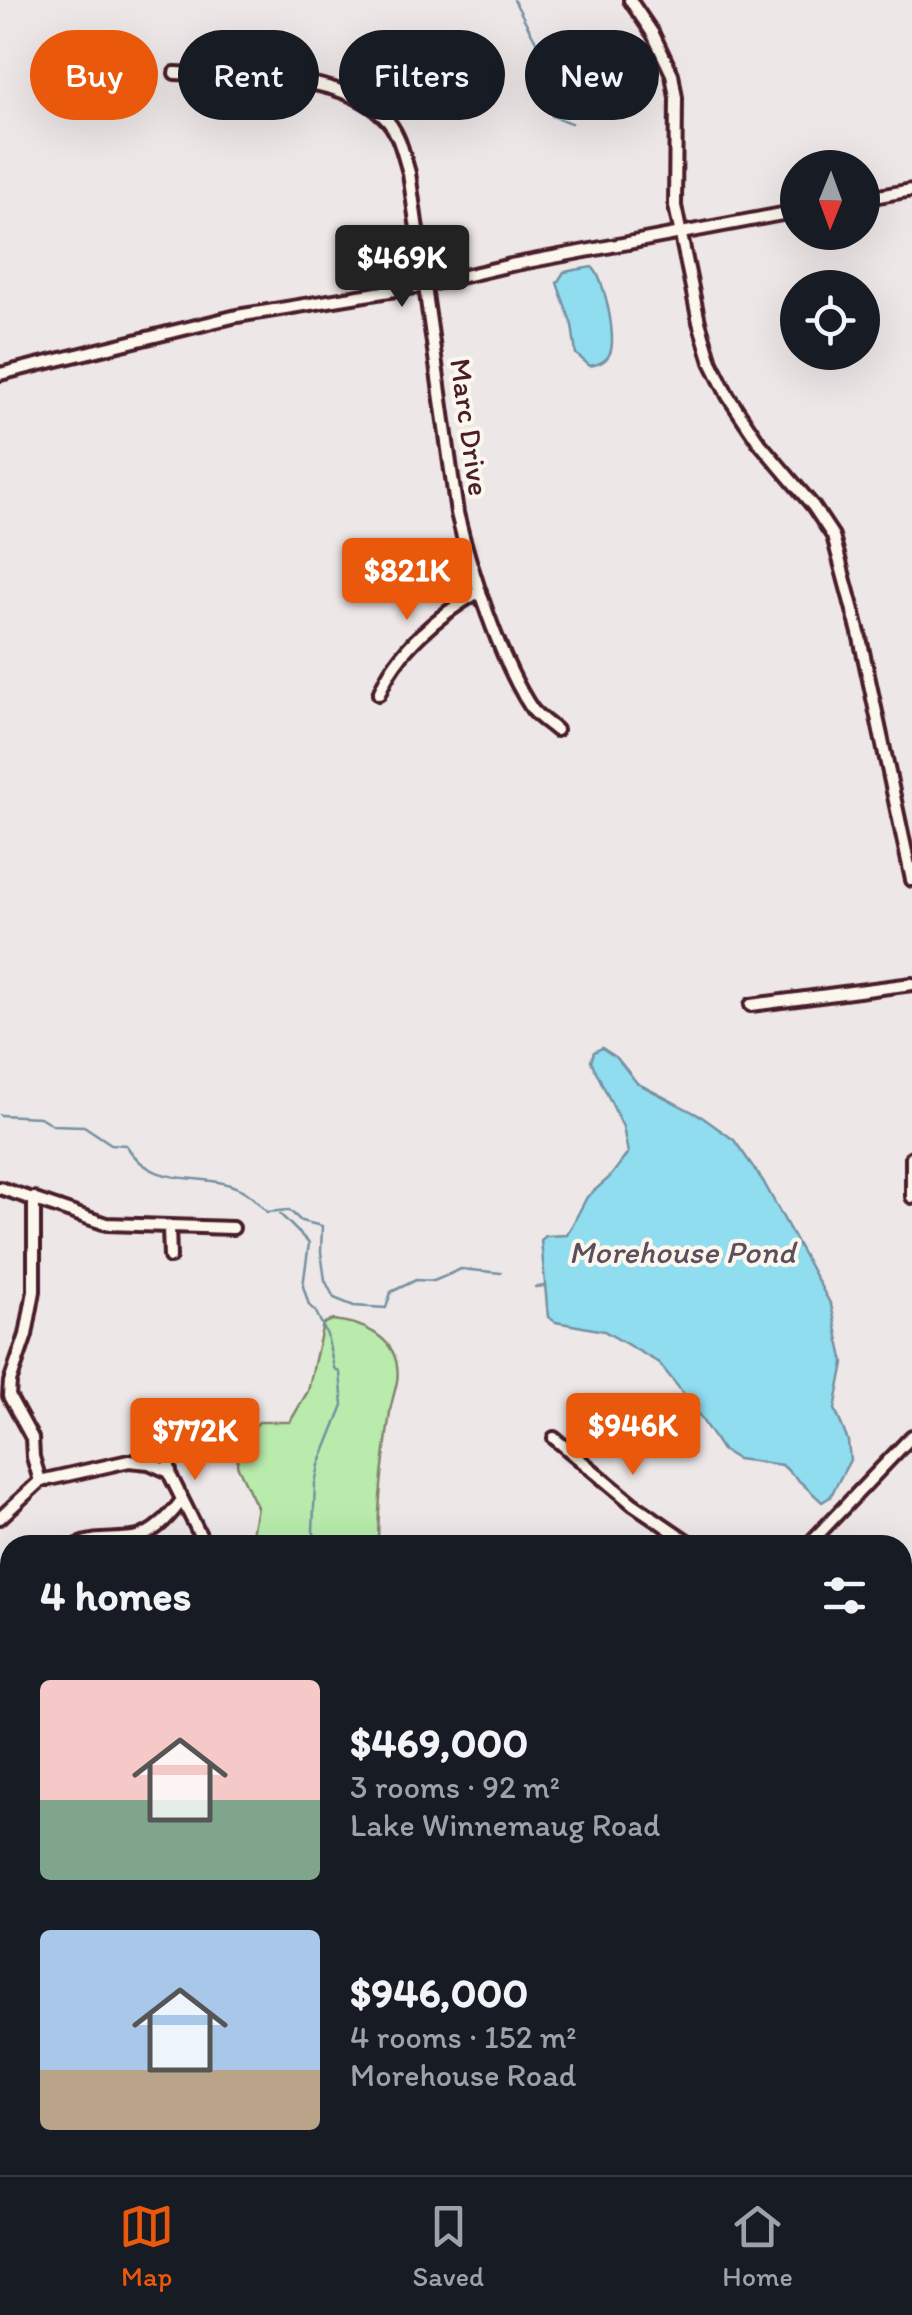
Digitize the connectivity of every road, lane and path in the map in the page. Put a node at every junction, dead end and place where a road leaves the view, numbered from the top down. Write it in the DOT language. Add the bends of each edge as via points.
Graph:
graph roads {
  1 [pos="630,0"];
  2 [pos="176,73"];
  3 [pos="912,190"];
  4 [pos="880,196"];
  5 [pos="780,214"];
  6 [pos="680,232"];
  7 [pos="426,286"];
  8 [pos="0,374"];
  9 [pos="480,591"];
  10 [pos="379,694"];
  11 [pos="556,730"];
  12 [pos="912,880"];
  13 [pos="912,984"];
  14 [pos="750,1005"];
  15 [pos="912,1156"];
  16 [pos="0,1188"];
  17 [pos="912,1197"];
  18 [pos="34,1198"];
  19 [pos="169,1228"];
  20 [pos="233,1228"];
  21 [pos="170,1257"];
  22 [pos="162,1428"];
  23 [pos="912,1436"];
  24 [pos="554,1438"];
  25 [pos="169,1472"];
  26 [pos="40,1481"];
  27 [pos="182,1500"];
  28 [pos="0,1518"];
  29 [pos="141,1535"];
  30 [pos="200,1535"];
  31 [pos="678,1535"];
  32 [pos="818,1535"];
  1 -- 6 [label="street" via="672,74"];
  2 -- 7 [label="street, Marc Drive" via="338,89 386,118 409,173"];
  3 -- 4 [label="street"];
  5 -- 6 [label="street"];
  6 -- 7 [label="street"];
  6 -- 12 [label="street" via="703,335 728,396 833,536"];
  7 -- 8 [label="street" via="237,316"];
  7 -- 9 [label="street, Marc Drive" via="457,512"];
  9 -- 10 [label="street" via="432,625 388,672"];
  9 -- 11 [label="street, Marc Drive" via="512,672 534,712"];
  13 -- 14 [label="street"];
  15 -- 17 [label="street"];
  16 -- 18 [label="street"];
  18 -- 19 [label="street" via="106,1224"];
  18 -- 26 [label="street" via="34,1291 9,1396 32,1438"];
  19 -- 20 [label="street"];
  19 -- 21 [label="street"];
  22 -- 25 [label="street"];
  23 -- 32 [label="street"];
  24 -- 31 [label="street"];
  25 -- 26 [label="street" via="129,1461"];
  25 -- 27 [label="street"];
  26 -- 28 [label="street"];
  27 -- 29 [label="street"];
  27 -- 30 [label="street"];
}
